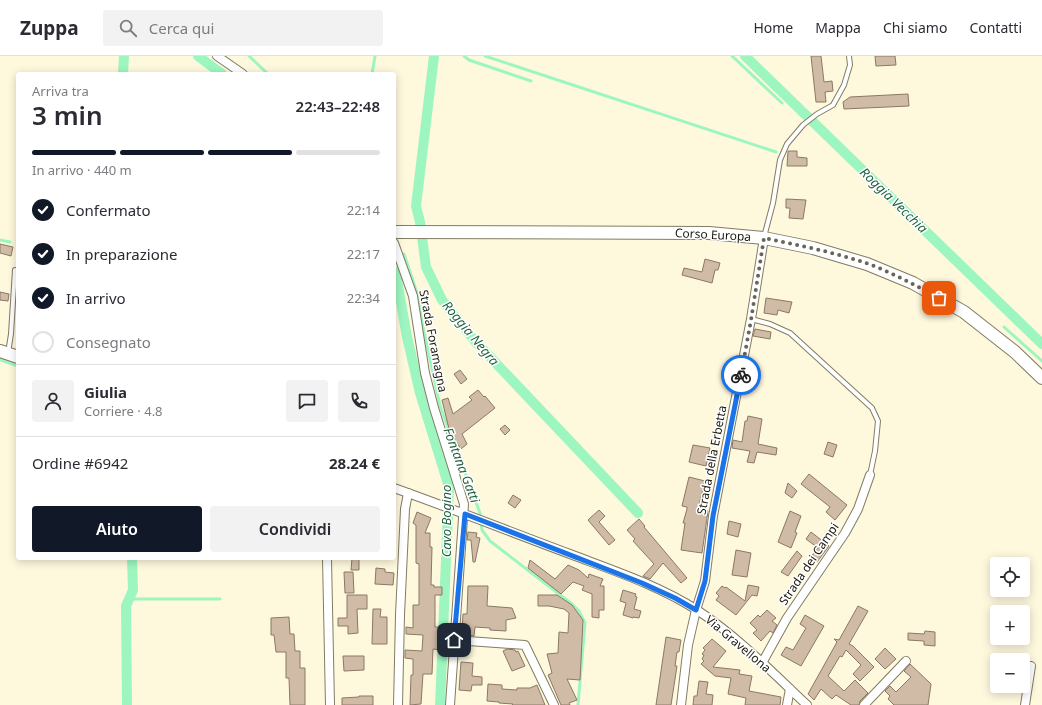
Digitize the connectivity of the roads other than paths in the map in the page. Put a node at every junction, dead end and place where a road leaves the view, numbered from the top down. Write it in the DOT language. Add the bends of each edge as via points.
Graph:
graph roads {
  1 [pos="217,56"];
  2 [pos="849,56"];
  3 [pos="240,72"];
  4 [pos="396,232"];
  5 [pos="764,238"];
  6 [pos="396,249"];
  7 [pos="15,270"];
  8 [pos="751,320"];
  9 [pos="8,354"];
  10 [pos="1042,378"];
  11 [pos="870,475"];
  12 [pos="396,489"];
  13 [pos="408,493"];
  14 [pos="461,512"];
  15 [pos="327,560"];
  16 [pos="696,610"];
  17 [pos="454,640"];
  18 [pos="906,661"];
  19 [pos="762,663"];
  20 [pos="1031,666"];
  21 [pos="790,689"];
  22 [pos="330,705"];
  23 [pos="398,705"];
  24 [pos="450,705"];
  25 [pos="554,705"];
  26 [pos="681,705"];
  27 [pos="787,705"];
  28 [pos="806,705"];
  29 [pos="864,705"];
  30 [pos="1025,705"];
  1 -- 3 [label="street"];
  2 -- 5 [label="lane, Strada della Erbetta" via="850,65 844,85 833,105 803,125 787,144 780,160"];
  4 -- 5 [label="main road, Corso Europa" via="709,233"];
  5 -- 8 [label="street, Strada della Erbetta"];
  5 -- 10 [label="main road, Corso Europa" via="813,248 867,264 913,283 964,312 1015,352"];
  6 -- 14 [label="street, Strada Foramagna" via="413,296 425,373 464,504"];
  7 -- 9 [label="lane"];
  8 -- 11 [label="lane" via="770,324 790,333 872,408 878,421"];
  8 -- 16 [label="street, Strada della Erbetta" via="713,516 705,581"];
  11 -- 19 [label="street, Strada dei Campi" via="858,509 845,533 786,618"];
  12 -- 13 [label="street, Via Gravellona"];
  13 -- 14 [label="street, Via Gravellona"];
  13 -- 23 [label="street" via="404,509"];
  14 -- 16 [label="street, Via Gravellona" via="642,583"];
  14 -- 17 [label="street, Strada Foramagna"];
  15 -- 22 [label="street"];
  16 -- 19 [label="street, Via Gravellona"];
  16 -- 26 [label="street, Strada della Erbetta" via="688,645"];
  17 -- 24 [label="street, Strada Foramagna"];
  17 -- 25 [label="street" via="524,645"];
  18 -- 29 [label="street"];
  19 -- 21 [label="street, Via Gravellona"];
  20 -- 30 [label="street"];
  21 -- 27 [label="street"];
  21 -- 28 [label="street, Via Gravellona"];
}
